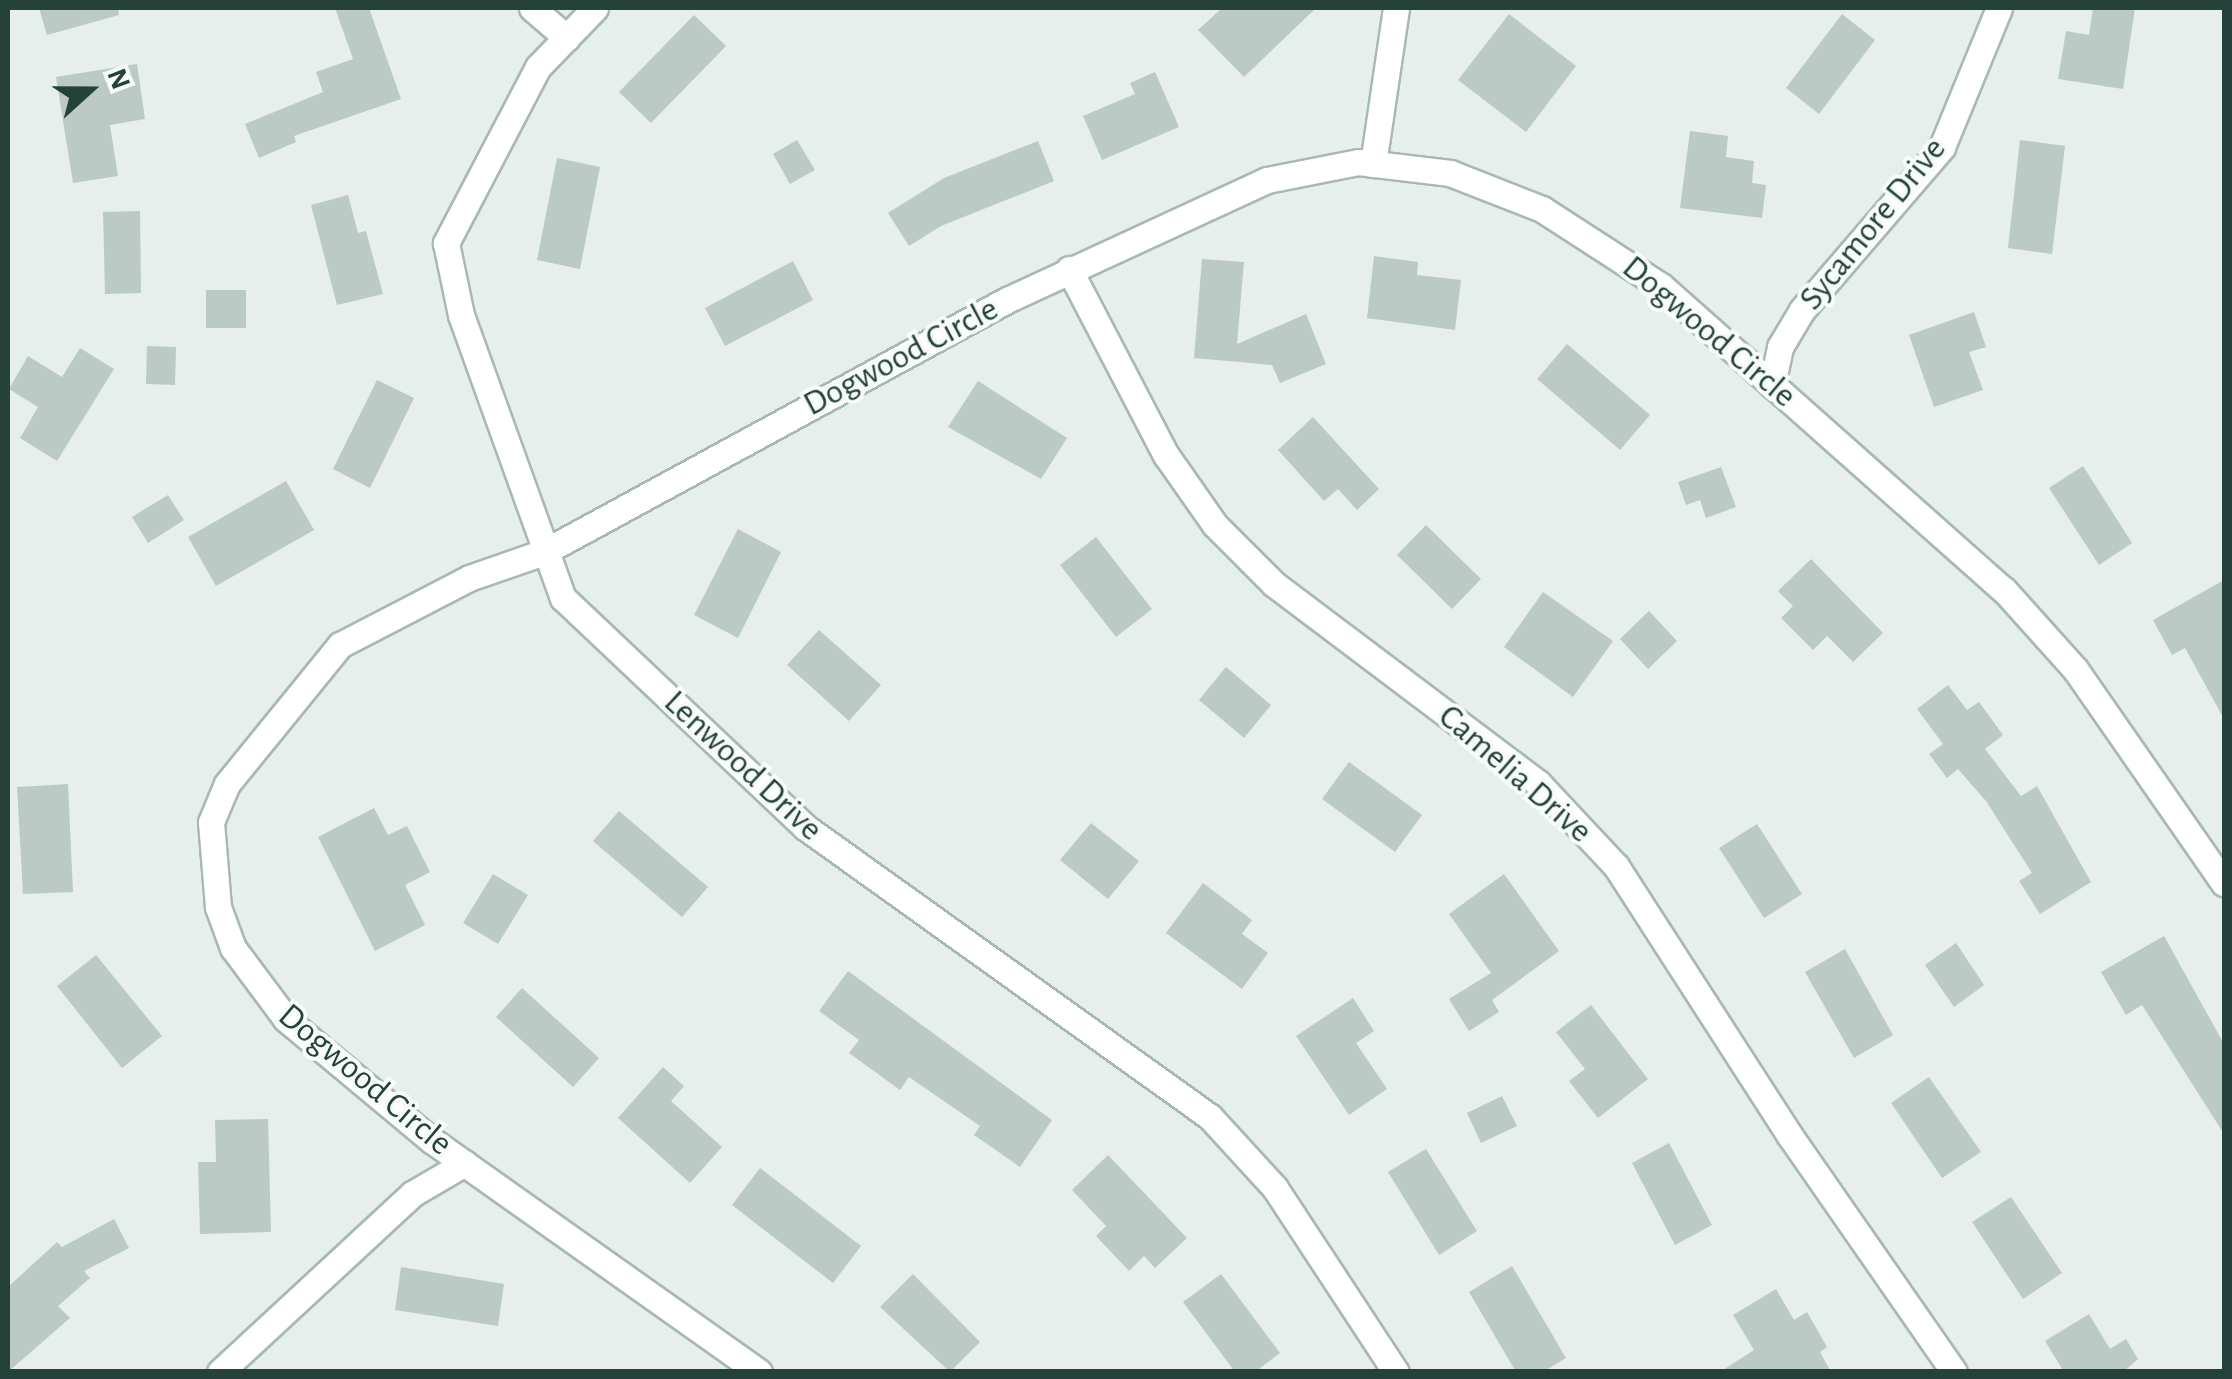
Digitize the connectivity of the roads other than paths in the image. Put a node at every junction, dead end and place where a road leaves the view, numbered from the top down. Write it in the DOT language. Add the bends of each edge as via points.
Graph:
graph roads {
  1 [pos="532,8"];
  2 [pos="595,8"];
  3 [pos="1396,8"];
  4 [pos="1999,8"];
  5 [pos="567,38"];
  6 [pos="1373,164"];
  7 [pos="1070,269"];
  8 [pos="1772,386"];
  9 [pos="544,552"];
  10 [pos="2224,883"];
  11 [pos="465,1163"];
  12 [pos="220,1372"];
  13 [pos="759,1372"];
  14 [pos="1396,1372"];
  15 [pos="1954,1372"];
  1 -- 5 [label="street"];
  2 -- 5 [label="street, Lenwood Drive"];
  3 -- 6 [label="street"];
  4 -- 8 [label="street, Sycamore Drive" via="1942,147 1802,310 1780,347"];
  5 -- 9 [label="street, Lenwood Drive" via="538,66 446,243 461,316"];
  6 -- 7 [label="street, Dogwood Circle" via="1267,180"];
  6 -- 8 [label="street, Dogwood Circle" via="1450,173 1495,187 1583,232 1662,286"];
  7 -- 9 [label="street, Dogwood Circle"];
  7 -- 15 [label="street, Camelia Drive" via="1166,456 1215,524 1274,584 1538,784 1616,866 1790,1136"];
  8 -- 10 [label="street, Dogwood Circle" via="2004,590 2075,669"];
  9 -- 11 [label="street, Dogwood Circle" via="469,578 340,645 227,784 210,822 218,908 255,982 286,1020"];
  9 -- 14 [label="street, Lenwood Drive" via="563,598 805,827 1210,1118 1275,1188"];
  11 -- 12 [label="street" via="398,1207"];
  11 -- 13 [label="street, Dogwood Circle"];
}
